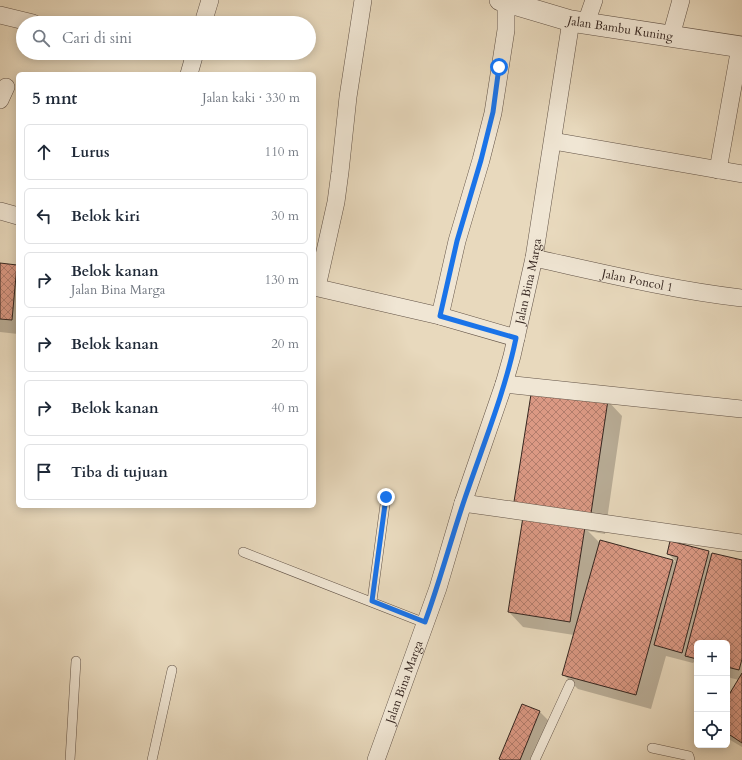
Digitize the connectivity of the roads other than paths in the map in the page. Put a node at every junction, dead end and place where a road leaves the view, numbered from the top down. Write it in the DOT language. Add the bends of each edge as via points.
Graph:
graph roads {
  1 [pos="210,0"];
  2 [pos="363,0"];
  3 [pos="594,0"];
  4 [pos="681,0"];
  5 [pos="503,1"];
  6 [pos="0,15"];
  7 [pos="205,16"];
  8 [pos="16,19"];
  9 [pos="579,22"];
  10 [pos="671,36"];
  11 [pos="741,47"];
  12 [pos="193,60"];
  13 [pos="190,72"];
  14 [pos="553,141"];
  15 [pos="718,170"];
  16 [pos="742,174"];
  17 [pos="0,211"];
  18 [pos="16,215"];
  19 [pos="534,258"];
  20 [pos="316,283"];
  21 [pos="316,287"];
  22 [pos="742,298"];
  23 [pos="440,316"];
  24 [pos="516,338"];
  25 [pos="504,384"];
  26 [pos="742,409"];
  27 [pos="386,497"];
  28 [pos="463,503"];
  29 [pos="742,543"];
  30 [pos="243,552"];
  31 [pos="372,601"];
  32 [pos="425,622"];
  33 [pos="76,661"];
  34 [pos="172,670"];
  35 [pos="570,684"];
  36 [pos="652,748"];
  37 [pos="70,760"];
  38 [pos="152,760"];
  39 [pos="376,760"];
  40 [pos="535,760"];
  41 [pos="690,760"];
  1 -- 7 [label="street"];
  2 -- 20 [label="street" via="348,97 336,202"];
  3 -- 9 [label="street, Jalan Bina Marga"];
  4 -- 10 [label="street"];
  5 -- 9 [label="street, Jalan Bambu Kuning"];
  5 -- 23 [label="street" via="506,30 493,112 457,241"];
  6 -- 8 [label="street"];
  9 -- 10 [label="street, Jalan Bambu Kuning"];
  9 -- 14 [label="street, Jalan Bina Marga"];
  10 -- 11 [label="street, Jalan Bambu Kuning"];
  11 -- 15 [label="street"];
  12 -- 13 [label="street"];
  14 -- 15 [label="street"];
  14 -- 19 [label="street, Jalan Bina Marga"];
  15 -- 16 [label="street"];
  17 -- 18 [label="street"];
  19 -- 22 [label="street, Jalan Poncol 1" via="635,280"];
  19 -- 24 [label="street, Jalan Bina Marga"];
  21 -- 23 [label="street"];
  23 -- 24 [label="street"];
  24 -- 25 [label="street, Jalan Bina Marga"];
  25 -- 26 [label="street"];
  25 -- 28 [label="street, Jalan Bina Marga"];
  27 -- 31 [label="lane"];
  28 -- 29 [label="street"];
  28 -- 32 [label="street, Jalan Bina Marga" via="438,588"];
  30 -- 31 [label="lane"];
  31 -- 32 [label="lane"];
  32 -- 39 [label="street, Jalan Bina Marga"];
  33 -- 37 [label="lane"];
  34 -- 38 [label="lane"];
  35 -- 40 [label="lane"];
  36 -- 41 [label="lane" via="689,756"];
}
